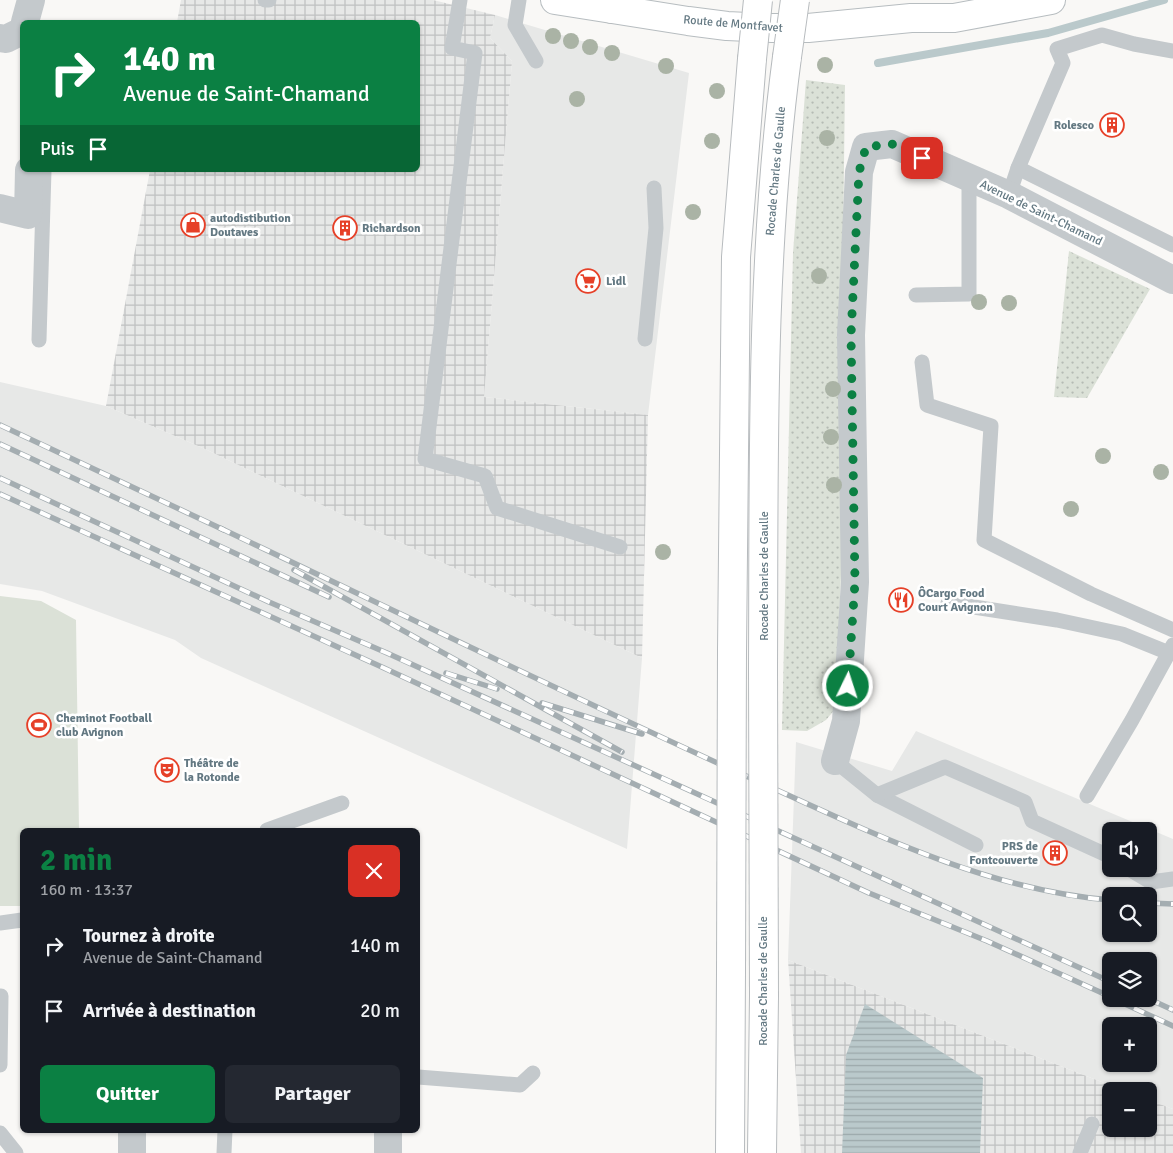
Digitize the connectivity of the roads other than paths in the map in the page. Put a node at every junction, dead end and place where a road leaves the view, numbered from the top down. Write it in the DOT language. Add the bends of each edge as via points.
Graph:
graph roads {
  1 [pos="31,0"];
  2 [pos="265,0"];
  3 [pos="269,0"];
  4 [pos="460,0"];
  5 [pos="519,0"];
  6 [pos="555,0"];
  7 [pos="758,0"];
  8 [pos="795,0"];
  9 [pos="958,0"];
  10 [pos="1050,0"];
  11 [pos="601,5"];
  12 [pos="911,18"];
  13 [pos="26,20"];
  14 [pos="20,32"];
  15 [pos="0,38"];
  16 [pos="1173,51"];
  17 [pos="536,61"];
  18 [pos="1018,168"];
  19 [pos="29,172"];
  20 [pos="44,172"];
  21 [pos="969,178"];
  22 [pos="654,188"];
  23 [pos="1009,195"];
  24 [pos="0,208"];
  25 [pos="1173,245"];
  26 [pos="1173,280"];
  27 [pos="916,295"];
  28 [pos="645,339"];
  29 [pos="39,340"];
  30 [pos="922,362"];
  31 [pos="620,547"];
  32 [pos="948,603"];
  33 [pos="1173,630"];
  34 [pos="1171,649"];
  35 [pos="835,761"];
  36 [pos="877,795"];
  37 [pos="1087,796"];
  38 [pos="342,803"];
  39 [pos="273,828"];
  40 [pos="976,845"];
  41 [pos="1102,854"];
  42 [pos="1143,877"];
  43 [pos="1173,879"];
  44 [pos="20,920"];
  45 [pos="0,923"];
  46 [pos="1,996"];
  47 [pos="0,1065"];
  48 [pos="533,1073"];
  49 [pos="420,1077"];
  50 [pos="1092,1124"];
  51 [pos="0,1133"];
  52 [pos="132,1133"];
  53 [pos="225,1133"];
  54 [pos="388,1133"];
  55 [pos="16,1153"];
  56 [pos="132,1153"];
  57 [pos="224,1153"];
  58 [pos="388,1153"];
  59 [pos="730,1153"];
  60 [pos="762,1153"];
  61 [pos="1080,1153"];
  1 -- 13 [label="street"];
  2 -- 3 [label="lane"];
  4 -- 31 [label="lane" via="452,48 475,53 424,459 486,476 497,508"];
  5 -- 17 [label="lane" via="515,25"];
  6 -- 11 [label="main road, Route de Montfavet"];
  7 -- 59 [label="main road, bridge" via="736,257"];
  8 -- 60 [label="main road, Rocade Charles de Gaulle, bridge" via="778,123 765,341"];
  9 -- 12 [label="main road, Route de Montfavet"];
  10 -- 12 [label="main road, Route de Montfavet" via="954,18"];
  11 -- 12 [label="main road, Route de Montfavet" via="727,26 772,28 840,26"];
  14 -- 15 [label="street" via="6,39"];
  16 -- 18 [label="lane" via="1102,34 1057,49 1063,63"];
  18 -- 23 [label="lane"];
  18 -- 25 [label="lane"];
  19 -- 24 [label="street" via="28,215"];
  20 -- 29 [label="lane"];
  21 -- 23 [label="street, Avenue de Saint-Chamand"];
  21 -- 27 [label="lane" via="969,294"];
  21 -- 35 [label="street, Avenue de Saint-Chamand" via="892,144 866,147 859,172 851,335 855,582 846,722"];
  22 -- 28 [label="lane" via="656,228"];
  23 -- 26 [label="street, Avenue de Saint-Chamand"];
  30 -- 33 [label="lane" via="927,406 992,426 984,540 1091,594"];
  32 -- 34 [label="lane" via="1057,620"];
  34 -- 37 [label="lane"];
  35 -- 36 [label="lane"];
  36 -- 40 [label="lane"];
  36 -- 41 [label="lane" via="945,767 1025,802 1032,821"];
  38 -- 39 [label="lane"];
  42 -- 43 [label="lane" via="1151,882"];
  44 -- 45 [label="lane"];
  46 -- 47 [label="lane"];
  48 -- 49 [label="lane" via="520,1085"];
  50 -- 61 [label="lane"];
  51 -- 55 [label="lane"];
  52 -- 56 [label="street"];
  53 -- 57 [label="lane"];
  54 -- 58 [label="street"];
}
